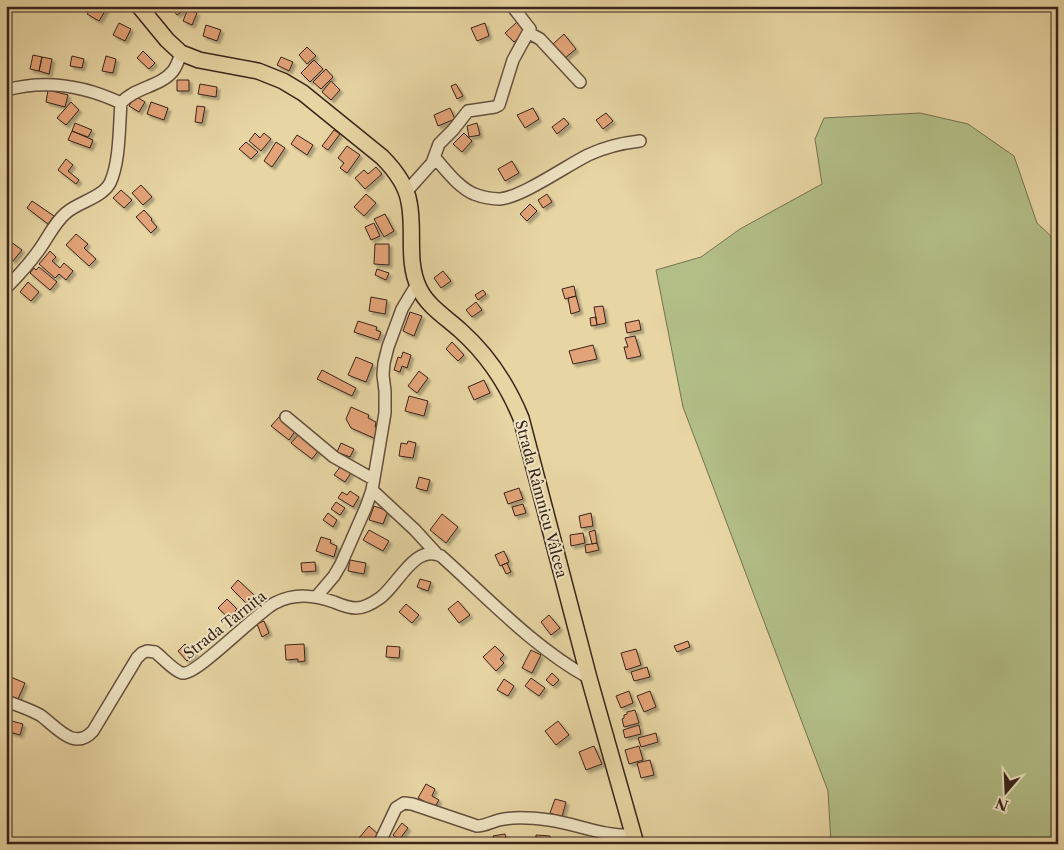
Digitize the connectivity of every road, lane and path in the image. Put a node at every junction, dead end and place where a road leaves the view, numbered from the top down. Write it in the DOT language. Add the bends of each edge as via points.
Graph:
graph roads {
  1 [pos="139,6"];
  2 [pos="512,6"];
  3 [pos="529,33"];
  4 [pos="181,53"];
  5 [pos="580,82"];
  6 [pos="6,90"];
  7 [pos="121,104"];
  8 [pos="640,141"];
  9 [pos="434,158"];
  10 [pos="406,192"];
  11 [pos="417,284"];
  12 [pos="6,288"];
  13 [pos="286,417"];
  14 [pos="373,484"];
  15 [pos="436,553"];
  16 [pos="316,596"];
  17 [pos="589,678"];
  18 [pos="6,701"];
  19 [pos="634,840"];
  20 [pos="379,844"];
  1 -- 4 [label="main road, Strada Râmnicu Vâlcea"];
  2 -- 3 [label="street" via="530,29"];
  3 -- 5 [label="street" via="540,39"];
  3 -- 9 [label="street" via="512,60 498,105 468,111 439,144"];
  4 -- 7 [label="street" via="168,76 131,94"];
  4 -- 10 [label="main road, Strada Râmnicu Vâlcea" via="199,60 258,71 303,92 382,157"];
  6 -- 7 [label="street" via="31,85 57,85 97,93"];
  7 -- 12 [label="street" via="115,168 109,185 59,219 32,260"];
  8 -- 9 [label="street" via="617,144 589,155 501,199 472,193"];
  9 -- 10 [label="street"];
  10 -- 11 [label="main road, Strada Râmnicu Vâlcea" via="412,267"];
  11 -- 14 [label="street" via="402,309 384,363 385,413"];
  11 -- 17 [label="main road, Strada Râmnicu Vâlcea" via="428,302 488,359 514,401"];
  13 -- 14 [label="street"];
  14 -- 15 [label="street"];
  14 -- 16 [label="street" via="366,507 334,576"];
  15 -- 16 [label="street, Strada Tarnița" via="422,555 382,597 368,606 356,608"];
  15 -- 17 [label="street" via="532,638"];
  16 -- 18 [label="street, Strada Tarnița" via="294,596 274,604 198,668 186,674 155,652 142,653 128,670 93,731 81,739 67,736 40,715"];
  17 -- 19 [label="main road, Strada Râmnicu Vâlcea"];
  19 -- 20 [label="street, Strada Râmnicu Vâlcea" via="550,820 498,820 477,826 404,803 396,808"];
}
